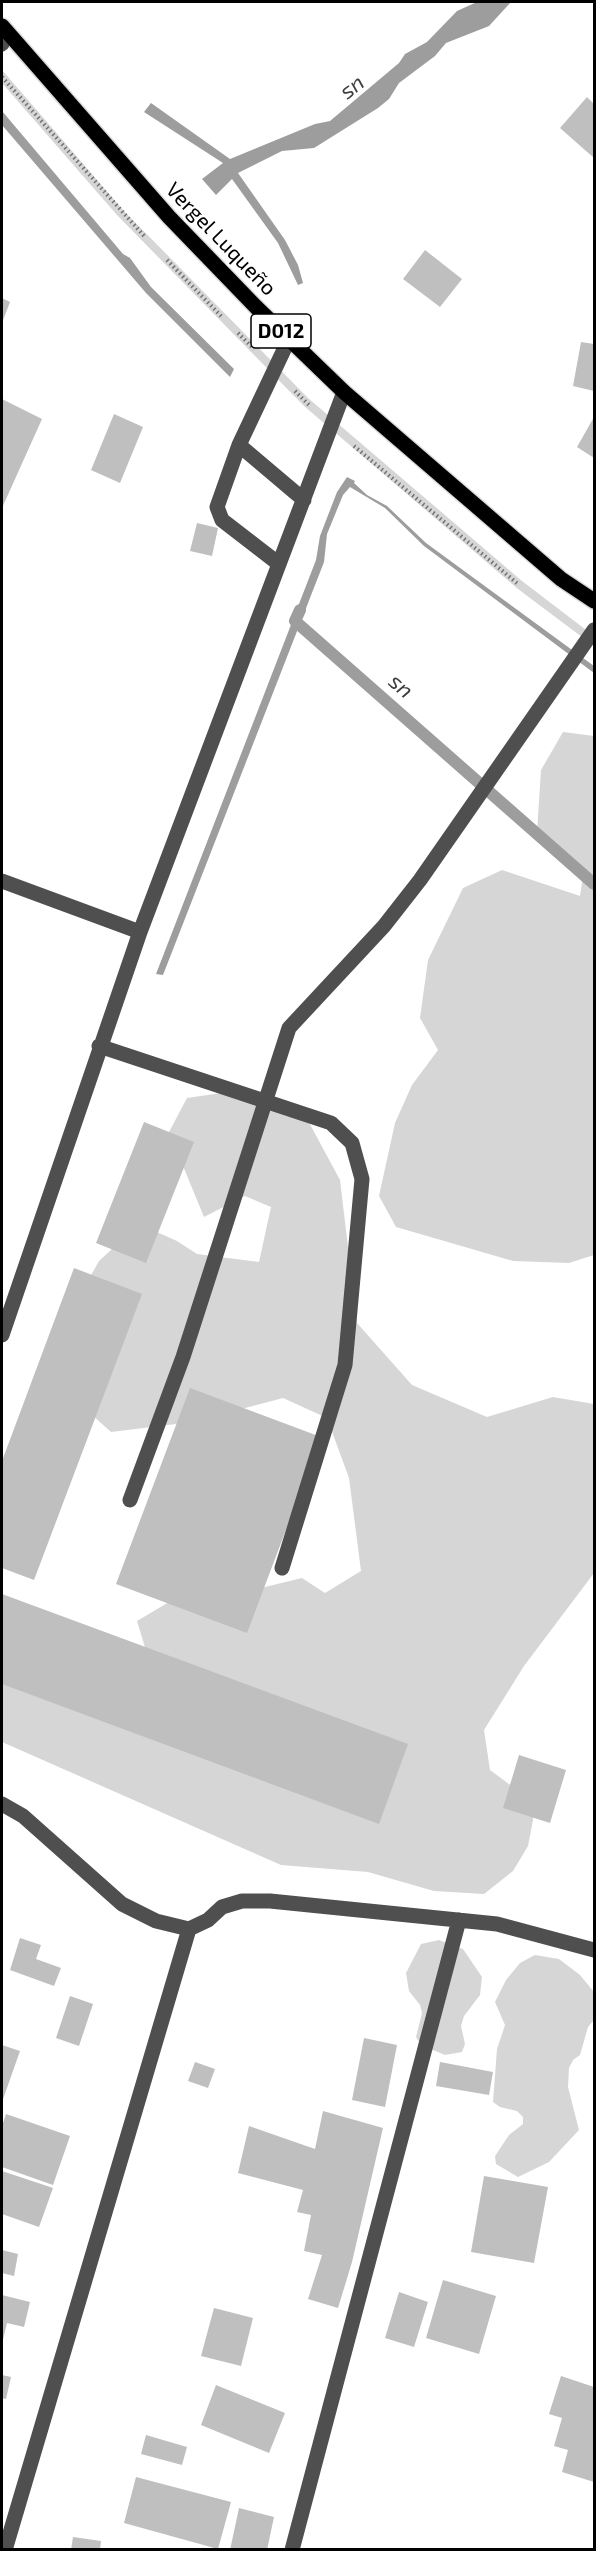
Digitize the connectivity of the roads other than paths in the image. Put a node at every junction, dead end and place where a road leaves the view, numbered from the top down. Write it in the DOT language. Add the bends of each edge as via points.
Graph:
graph roads {
  1 [pos="3,35"];
  2 [pos="289,339"];
  3 [pos="344,392"];
  4 [pos="239,445"];
  5 [pos="304,500"];
  6 [pos="279,564"];
  7 [pos="594,601"];
  8 [pos="594,630"];
  9 [pos="2,881"];
  10 [pos="140,932"];
  11 [pos="99,1046"];
  12 [pos="266,1100"];
  13 [pos="2,1335"];
  14 [pos="130,1500"];
  15 [pos="282,1568"];
  16 [pos="2,1804"];
  17 [pos="459,1920"];
  18 [pos="189,1929"];
  19 [pos="594,1950"];
  20 [pos="5,2550"];
  21 [pos="292,2550"];
  1 -- 2 [label="main road, Vergel Luqueño / D012" via="170,217"];
  2 -- 3 [label="main road, Vergel Luqueño / D012"];
  2 -- 4 [label="street"];
  3 -- 5 [label="street"];
  3 -- 7 [label="main road, Vergel Luqueño / D012" via="561,579"];
  4 -- 5 [label="street"];
  4 -- 6 [label="street" via="217,507 218,516"];
  5 -- 6 [label="street"];
  6 -- 10 [label="street"];
  8 -- 12 [label="street" via="420,880 384,926 289,1028"];
  9 -- 10 [label="street"];
  10 -- 11 [label="street"];
  11 -- 12 [label="street"];
  11 -- 13 [label="street"];
  12 -- 14 [label="street" via="183,1357"];
  12 -- 15 [label="street" via="331,1123 352,1143 362,1179 345,1365"];
  16 -- 18 [label="street" via="23,1816 122,1904 156,1921"];
  17 -- 18 [label="street" via="327,1905 242,1901 222,1907 208,1920"];
  17 -- 19 [label="street" via="497,1924"];
  17 -- 21 [label="street"];
  18 -- 20 [label="street"];
}
